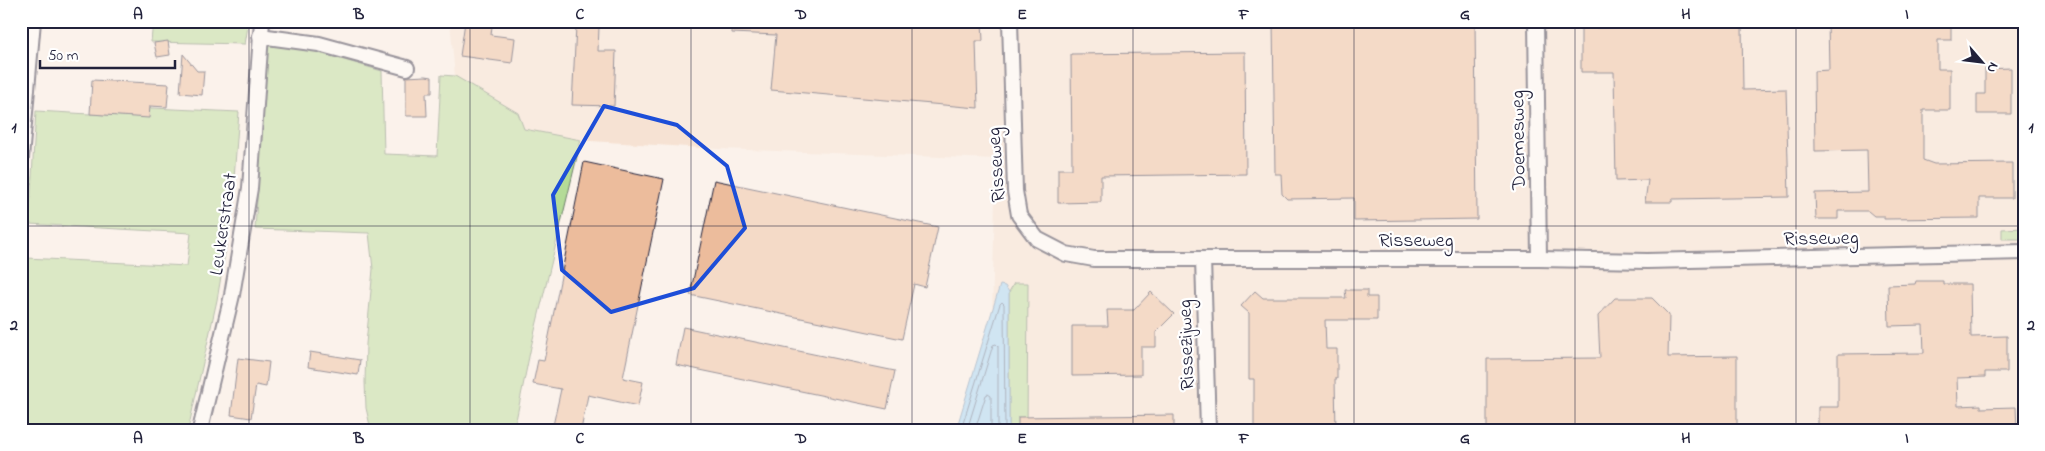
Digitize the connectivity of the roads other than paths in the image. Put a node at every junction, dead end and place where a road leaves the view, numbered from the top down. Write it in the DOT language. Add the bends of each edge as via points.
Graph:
graph roads {
  1 [pos="33,21"];
  2 [pos="262,21"];
  3 [pos="1010,21"];
  4 [pos="1536,21"];
  5 [pos="260,36"];
  6 [pos="407,68"];
  7 [pos="21,158"];
  8 [pos="2024,252"];
  9 [pos="1202,259"];
  10 [pos="1539,259"];
  11 [pos="200,430"];
  12 [pos="1208,430"];
  1 -- 7 [label="street"];
  2 -- 5 [label="street, Leukerstraat"];
  3 -- 9 [label="street, Risseweg" via="1014,191 1019,215 1036,239 1066,254 1094,259"];
  4 -- 10 [label="street, Doemesweg"];
  5 -- 6 [label="street" via="318,44"];
  5 -- 11 [label="street, Leukerstraat" via="250,188 232,295"];
  8 -- 10 [label="street, Risseweg" via="1647,261"];
  9 -- 10 [label="street, Risseweg"];
  9 -- 12 [label="street, Rissezijweg"];
}
